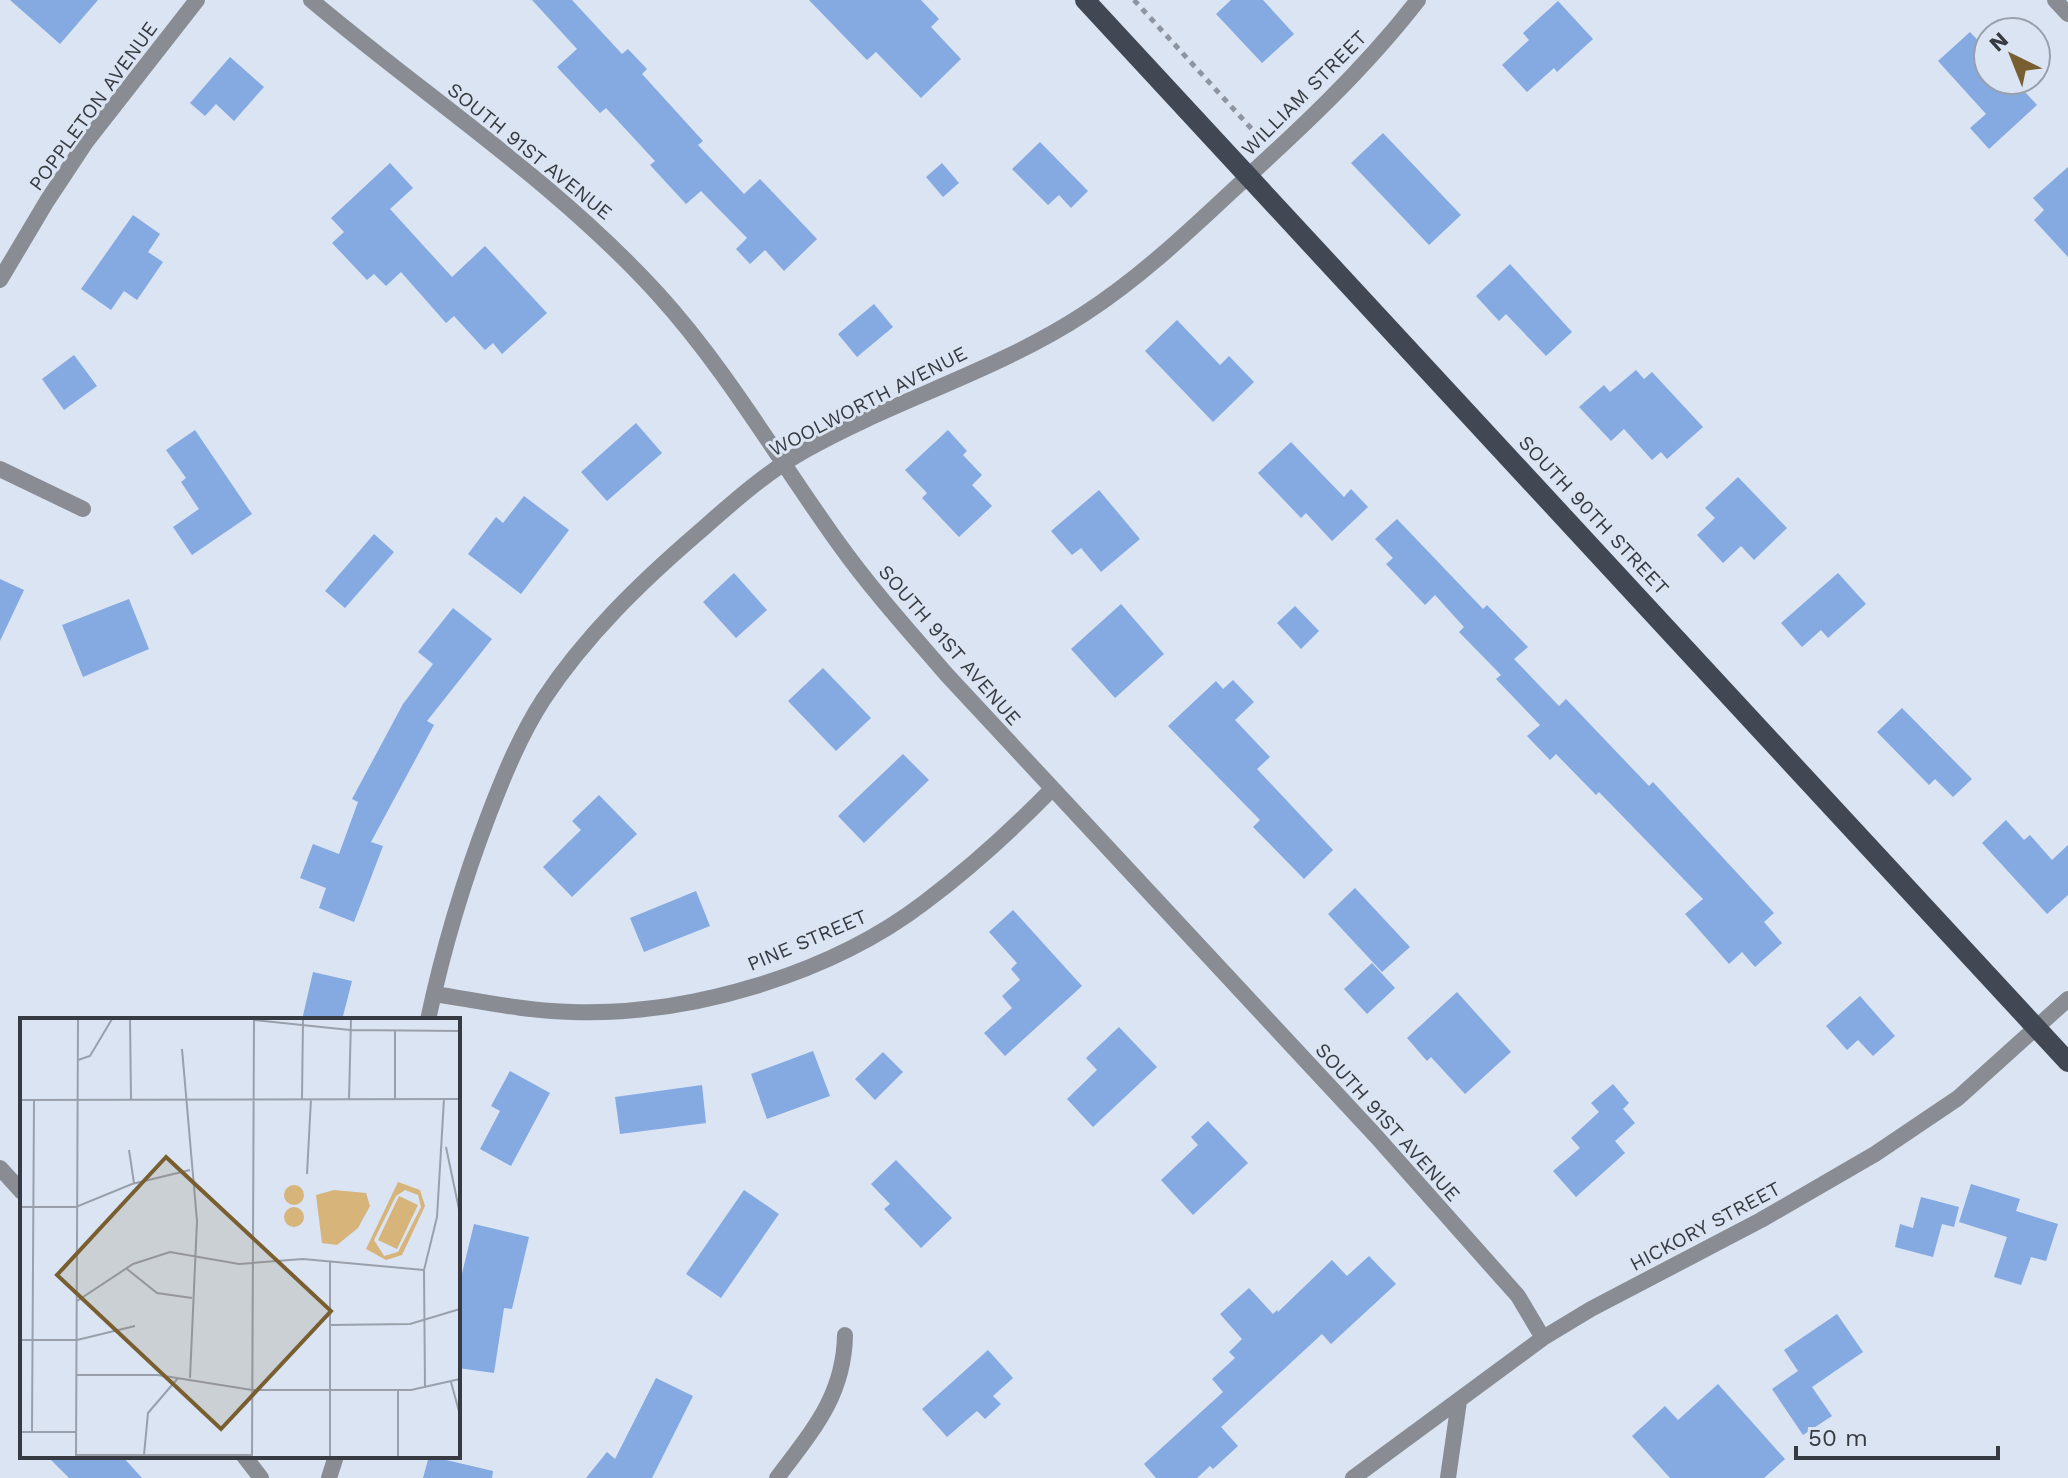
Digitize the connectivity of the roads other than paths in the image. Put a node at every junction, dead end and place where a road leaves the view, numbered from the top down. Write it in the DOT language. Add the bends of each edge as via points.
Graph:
graph roads {
  1 [pos="197,0"];
  2 [pos="311,0"];
  3 [pos="1085,0"];
  4 [pos="1418,0"];
  5 [pos="2055,0"];
  6 [pos="2068,14"];
  7 [pos="1248,176"];
  8 [pos="0,280"];
  9 [pos="784,464"];
  10 [pos="0,469"];
  11 [pos="83,509"];
  12 [pos="1052,789"];
  13 [pos="434,994"];
  14 [pos="2068,999"];
  15 [pos="428,1018"];
  16 [pos="2037,1029"];
  17 [pos="2068,1062"];
  18 [pos="0,1168"];
  19 [pos="20,1190"];
  20 [pos="845,1335"];
  21 [pos="1543,1338"];
  22 [pos="1459,1401"];
  23 [pos="246,1458"];
  24 [pos="335,1458"];
  25 [pos="261,1478"];
  26 [pos="329,1478"];
  27 [pos="777,1478"];
  28 [pos="1353,1478"];
  29 [pos="1448,1478"];
  1 -- 8 [label="street, POPPLETON AVENUE" via="86,142"];
  2 -- 9 [label="street, SOUTH 91ST AVENUE" via="605,238 704,348"];
  3 -- 7 [label="main road, SOUTH 90TH STREET"];
  4 -- 7 [label="street, WILLIAM STREET" via="1350,78"];
  5 -- 6 [label="street"];
  7 -- 9 [label="street, WOOLWORTH AVENUE" via="1153,264 1083,315"];
  7 -- 16 [label="main road, SOUTH 90TH STREET"];
  9 -- 12 [label="street, SOUTH 91ST AVENUE" via="880,597"];
  9 -- 13 [label="street, WOOLWORTH AVENUE" via="660,565 570,662 542,701 504,775 476,848"];
  10 -- 11 [label="street"];
  12 -- 13 [label="street, PINE STREET" via="925,902 867,938 787,975 672,1005 614,1011 528,1009"];
  12 -- 21 [label="street, SOUTH 91ST AVENUE" via="1385,1147 1518,1296"];
  13 -- 15 [label="street, WOOLWORTH AVENUE"];
  14 -- 16 [label="street, HICKORY STREET"];
  16 -- 17 [label="main road, SOUTH 90TH STREET"];
  16 -- 21 [label="street, HICKORY STREET" via="1958,1098 1875,1154"];
  18 -- 19 [label="street"];
  20 -- 27 [label="street" via="835,1393"];
  21 -- 22 [label="street, HICKORY STREET"];
  22 -- 28 [label="street, HICKORY STREET"];
  22 -- 29 [label="street"];
  23 -- 25 [label="street"];
  24 -- 26 [label="street"];
}
